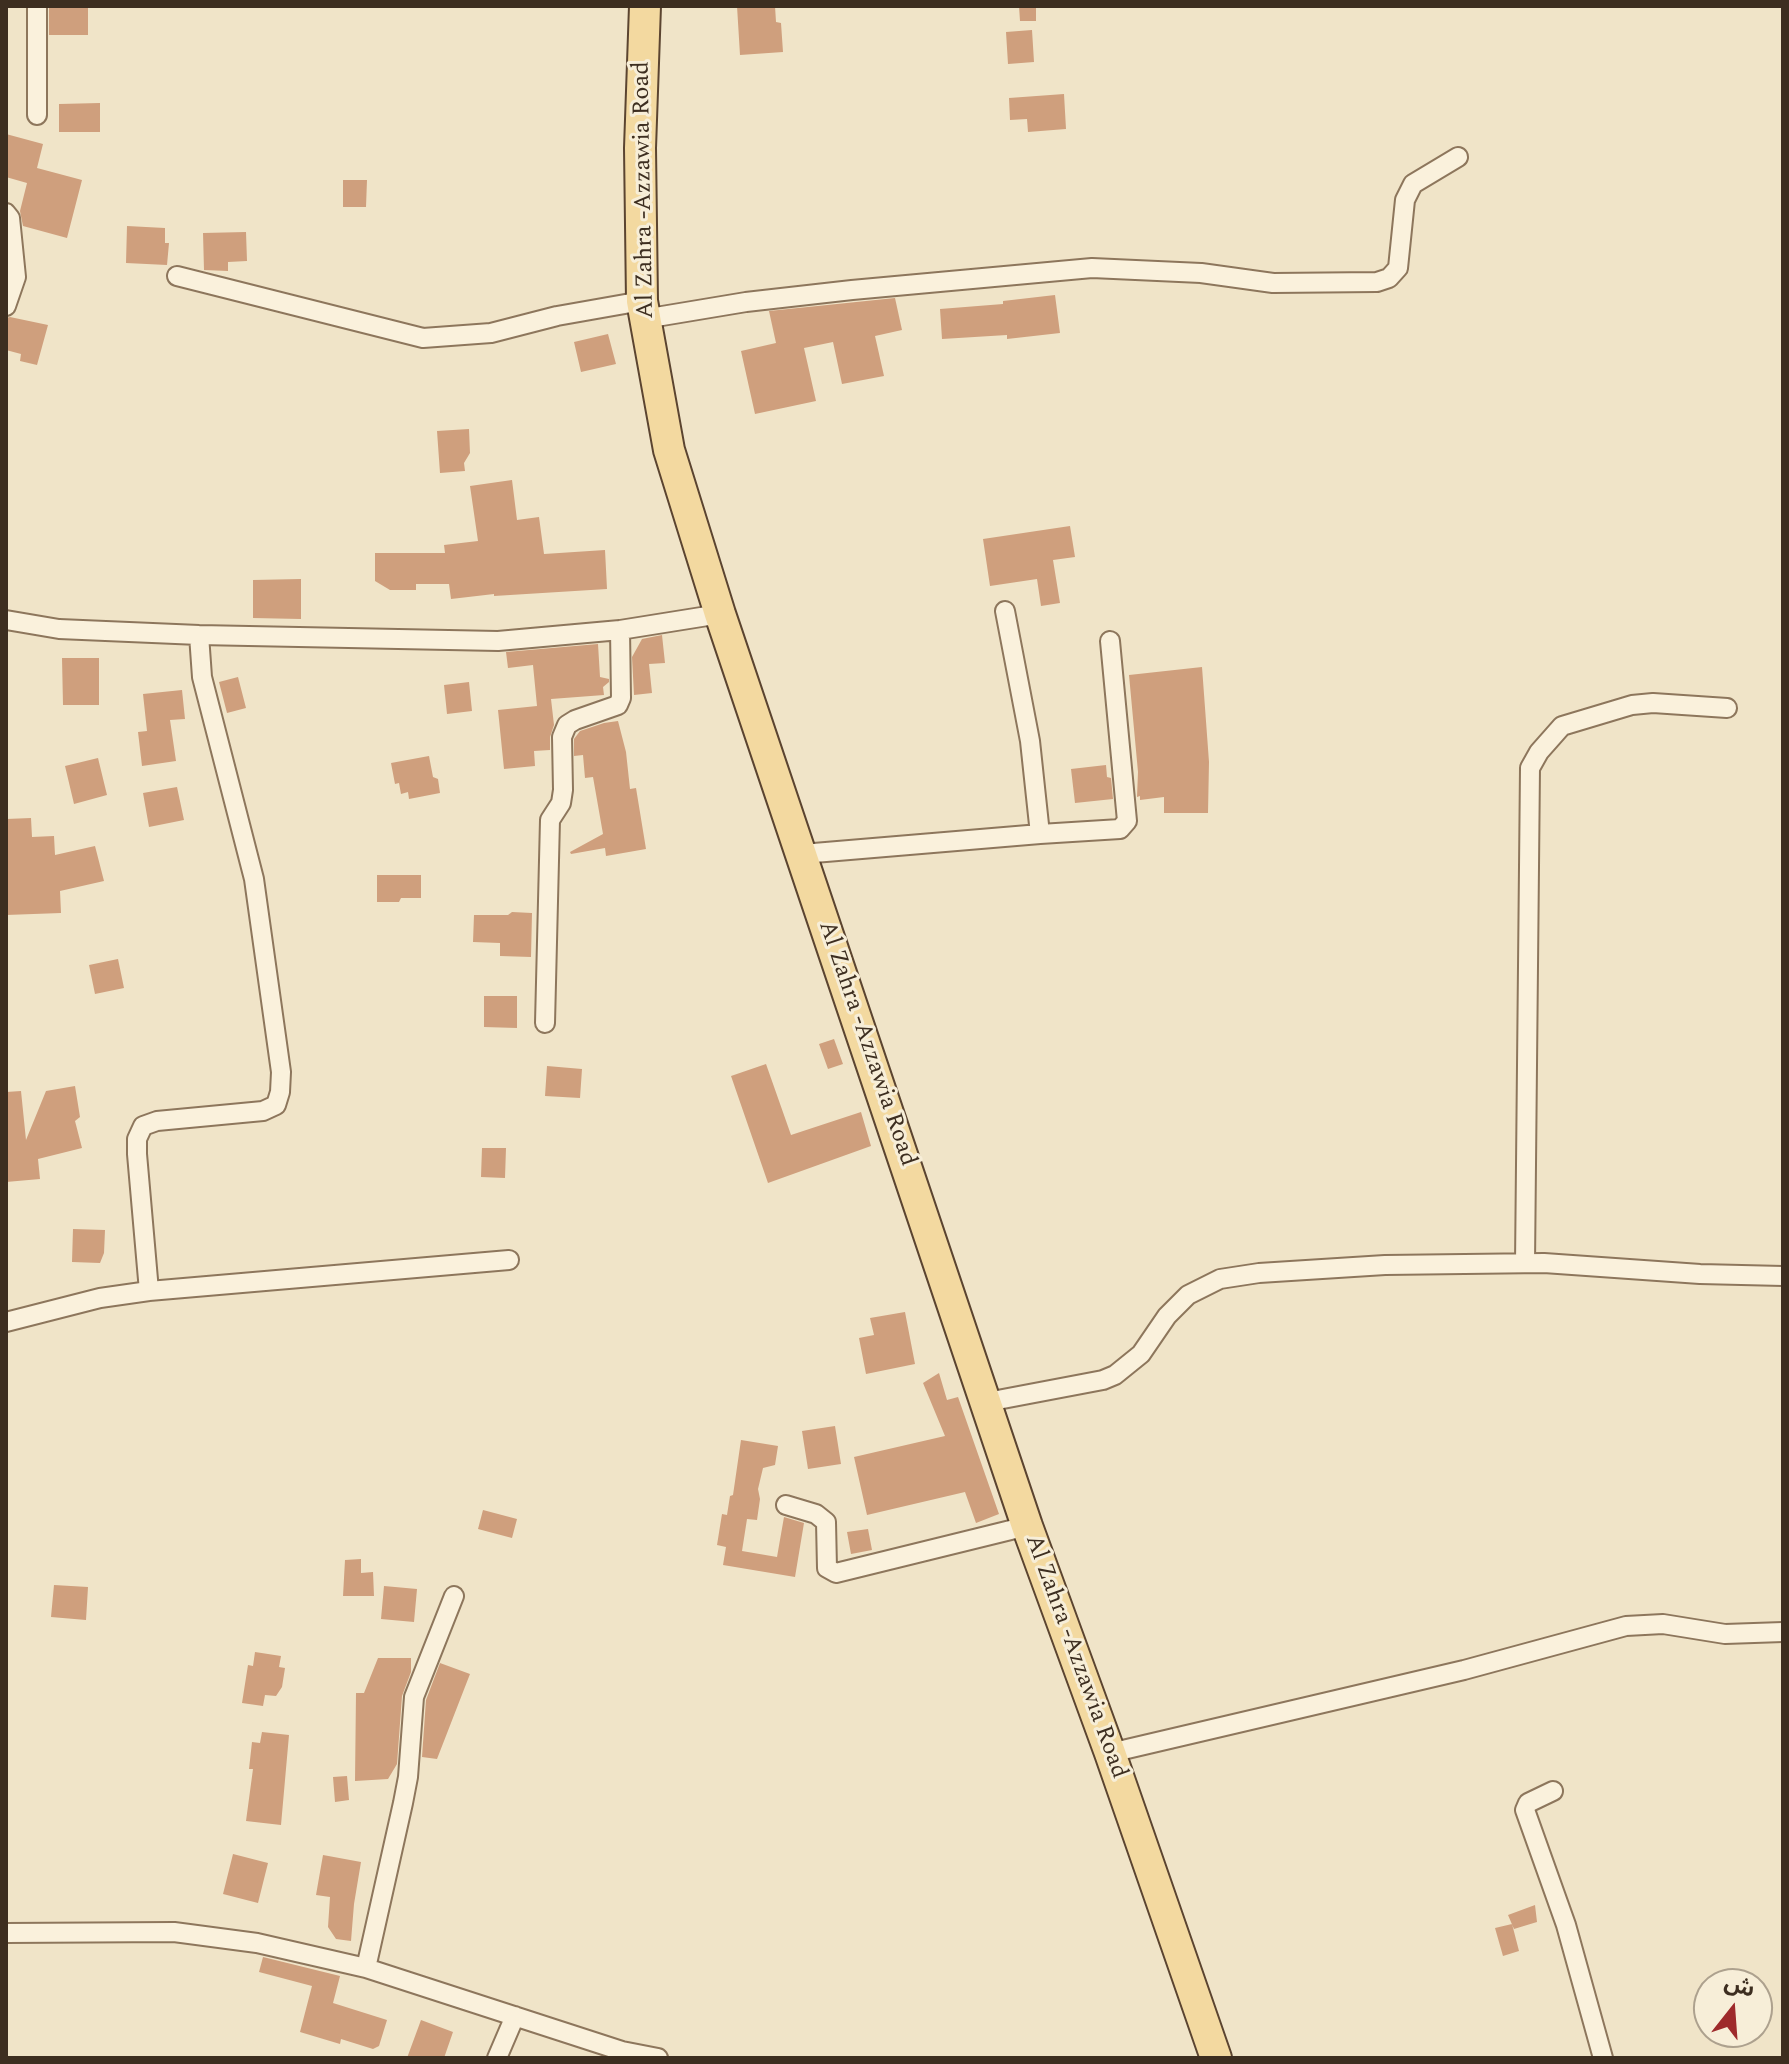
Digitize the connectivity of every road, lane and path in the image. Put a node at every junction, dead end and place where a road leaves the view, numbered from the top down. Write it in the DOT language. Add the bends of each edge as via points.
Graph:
graph roads {
  1 [pos="37,6"];
  2 [pos="645,6"];
  3 [pos="37,115"];
  4 [pos="1458,157"];
  5 [pos="6,213"];
  6 [pos="177,276"];
  7 [pos="6,306"];
  8 [pos="643,310"];
  9 [pos="1005,611"];
  10 [pos="720,614"];
  11 [pos="6,620"];
  12 [pos="620,630"];
  13 [pos="199,635"];
  14 [pos="1110,641"];
  15 [pos="1727,708"];
  16 [pos="1040,834"];
  17 [pos="802,854"];
  18 [pos="545,1023"];
  19 [pos="509,1260"];
  20 [pos="1525,1263"];
  21 [pos="1783,1276"];
  22 [pos="149,1291"];
  23 [pos="6,1322"];
  24 [pos="987,1402"];
  25 [pos="786,1505"];
  26 [pos="1027,1526"];
  27 [pos="454,1596"];
  28 [pos="1783,1632"];
  29 [pos="1110,1753"];
  30 [pos="1553,1791"];
  31 [pos="6,1933"];
  32 [pos="366,1968"];
  33 [pos="515,2016"];
  34 [pos="497,2058"];
  35 [pos="658,2058"];
  36 [pos="1216,2058"];
  37 [pos="1603,2058"];
  1 -- 3 [label="street"];
  2 -- 8 [label="main road, Al Zahra -Azzawia Road"];
  4 -- 8 [label="street" via="1413,184 1405,200 1398,268 1377,282 1273,283 1201,273 1092,268"];
  5 -- 7 [label="street" via="16,277"];
  6 -- 8 [label="street" via="423,338 491,333 557,316"];
  8 -- 10 [label="main road, Al Zahra -Azzawia Road" via="669,450"];
  9 -- 16 [label="street" via="1030,741"];
  10 -- 12 [label="street"];
  10 -- 17 [label="main road, Al Zahra -Azzawia Road"];
  11 -- 13 [label="street" via="59,629"];
  12 -- 13 [label="street" via="498,641"];
  12 -- 18 [label="street" via="618,705 575,720 562,737 563,790 550,820"];
  13 -- 22 [label="street" via="202,677 254,879 280,1092 276,1105 263,1111 143,1126 137,1154"];
  14 -- 16 [label="street" via="1126,825"];
  15 -- 20 [label="street" via="1632,705 1562,726 1530,768"];
  16 -- 17 [label="street"];
  17 -- 24 [label="main road, Al Zahra -Azzawia Road"];
  19 -- 22 [label="street"];
  20 -- 21 [label="street"];
  20 -- 24 [label="street" via="1385,1265 1220,1279 1180,1301 1141,1354 1115,1375"];
  22 -- 23 [label="street"];
  24 -- 26 [label="main road, Al Zahra -Azzawia Road"];
  25 -- 26 [label="street" via="826,1522 827,1568 836,1573"];
  26 -- 29 [label="main road, Al Zahra -Azzawia Road"];
  27 -- 32 [label="street" via="414,1697 408,1777"];
  28 -- 29 [label="street" via="1725,1634 1663,1624 1626,1626 1464,1670"];
  29 -- 36 [label="main road, Al Zahra -Azzawia Road"];
  30 -- 37 [label="street" via="1528,1803 1525,1810 1566,1925"];
  31 -- 32 [label="street" via="174,1932 257,1943"];
  32 -- 33 [label="street"];
  33 -- 34 [label="street"];
  33 -- 35 [label="street"];
}
